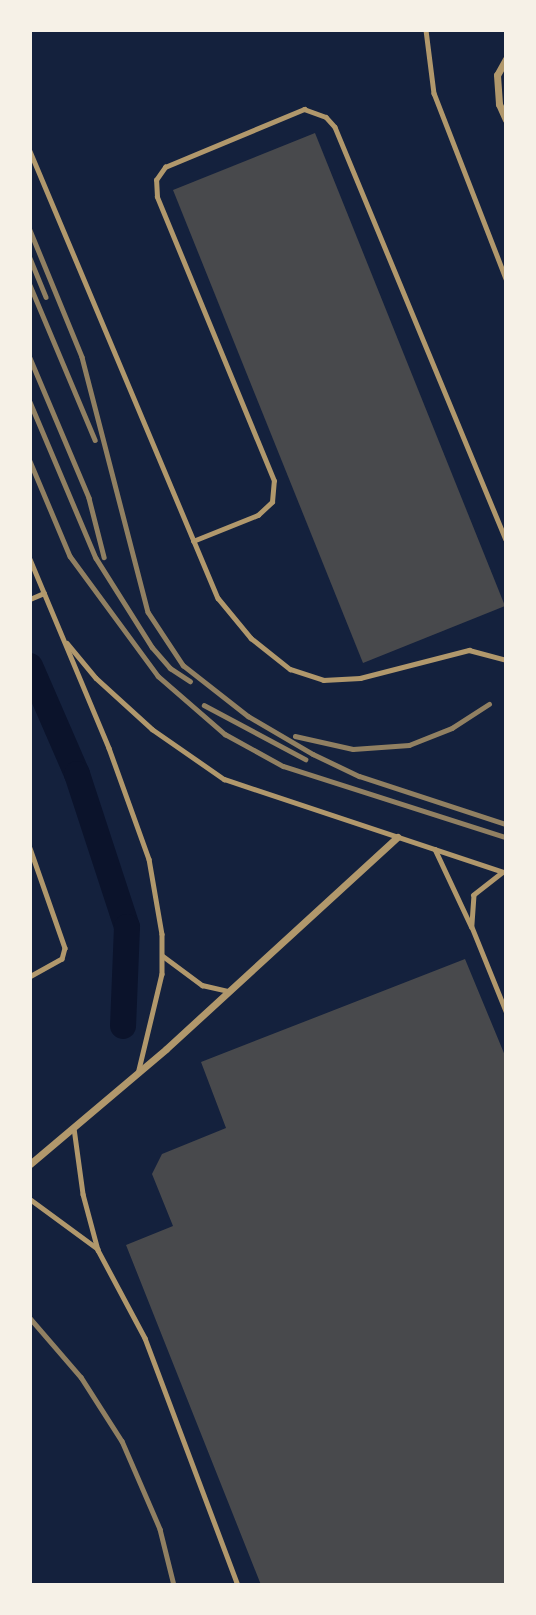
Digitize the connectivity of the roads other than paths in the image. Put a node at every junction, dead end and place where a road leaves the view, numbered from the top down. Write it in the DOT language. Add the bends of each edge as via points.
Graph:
graph roads {
  1 [pos="426,30"];
  2 [pos="506,59"];
  3 [pos="506,120"];
  4 [pos="30,151"];
  5 [pos="506,279"];
  6 [pos="506,539"];
  7 [pos="193,541"];
  8 [pos="30,559"];
  9 [pos="44,593"];
  10 [pos="30,599"];
  11 [pos="62,636"];
  12 [pos="506,660"];
  13 [pos="397,837"];
  14 [pos="30,848"];
  15 [pos="435,849"];
  16 [pos="504,873"];
  17 [pos="472,927"];
  18 [pos="162,956"];
  19 [pos="30,976"];
  20 [pos="229,991"];
  21 [pos="506,1011"];
  22 [pos="138,1072"];
  23 [pos="74,1127"];
  24 [pos="30,1164"];
  25 [pos="30,1199"];
  26 [pos="98,1250"];
  27 [pos="238,1585"];
  1 -- 5 [label="lane" via="434,93"];
  2 -- 3 [label="street" via="498,75 499,104"];
  4 -- 7 [label="lane"];
  6 -- 7 [label="lane" via="335,127 326,117 304,110 165,167 156,180 157,197 274,481 272,502 258,515"];
  7 -- 12 [label="lane" via="222,606 251,638 290,669 323,680 360,678 469,650"];
  8 -- 9 [label="lane"];
  9 -- 10 [label="lane"];
  9 -- 11 [label="lane"];
  11 -- 13 [label="lane" via="96,678 152,729 225,779"];
  11 -- 18 [label="lane" via="149,859"];
  13 -- 15 [label="lane"];
  13 -- 20 [label="street"];
  14 -- 19 [label="lane" via="65,948 62,959"];
  15 -- 16 [label="lane"];
  15 -- 17 [label="lane"];
  16 -- 17 [label="lane" via="474,895"];
  17 -- 21 [label="lane"];
  18 -- 20 [label="lane" via="202,985"];
  18 -- 22 [label="lane" via="152,1029"];
  20 -- 22 [label="street"];
  22 -- 23 [label="street"];
  23 -- 24 [label="street"];
  23 -- 26 [label="lane" via="83,1194"];
  25 -- 26 [label="lane"];
  26 -- 27 [label="lane" via="145,1338"];
}
